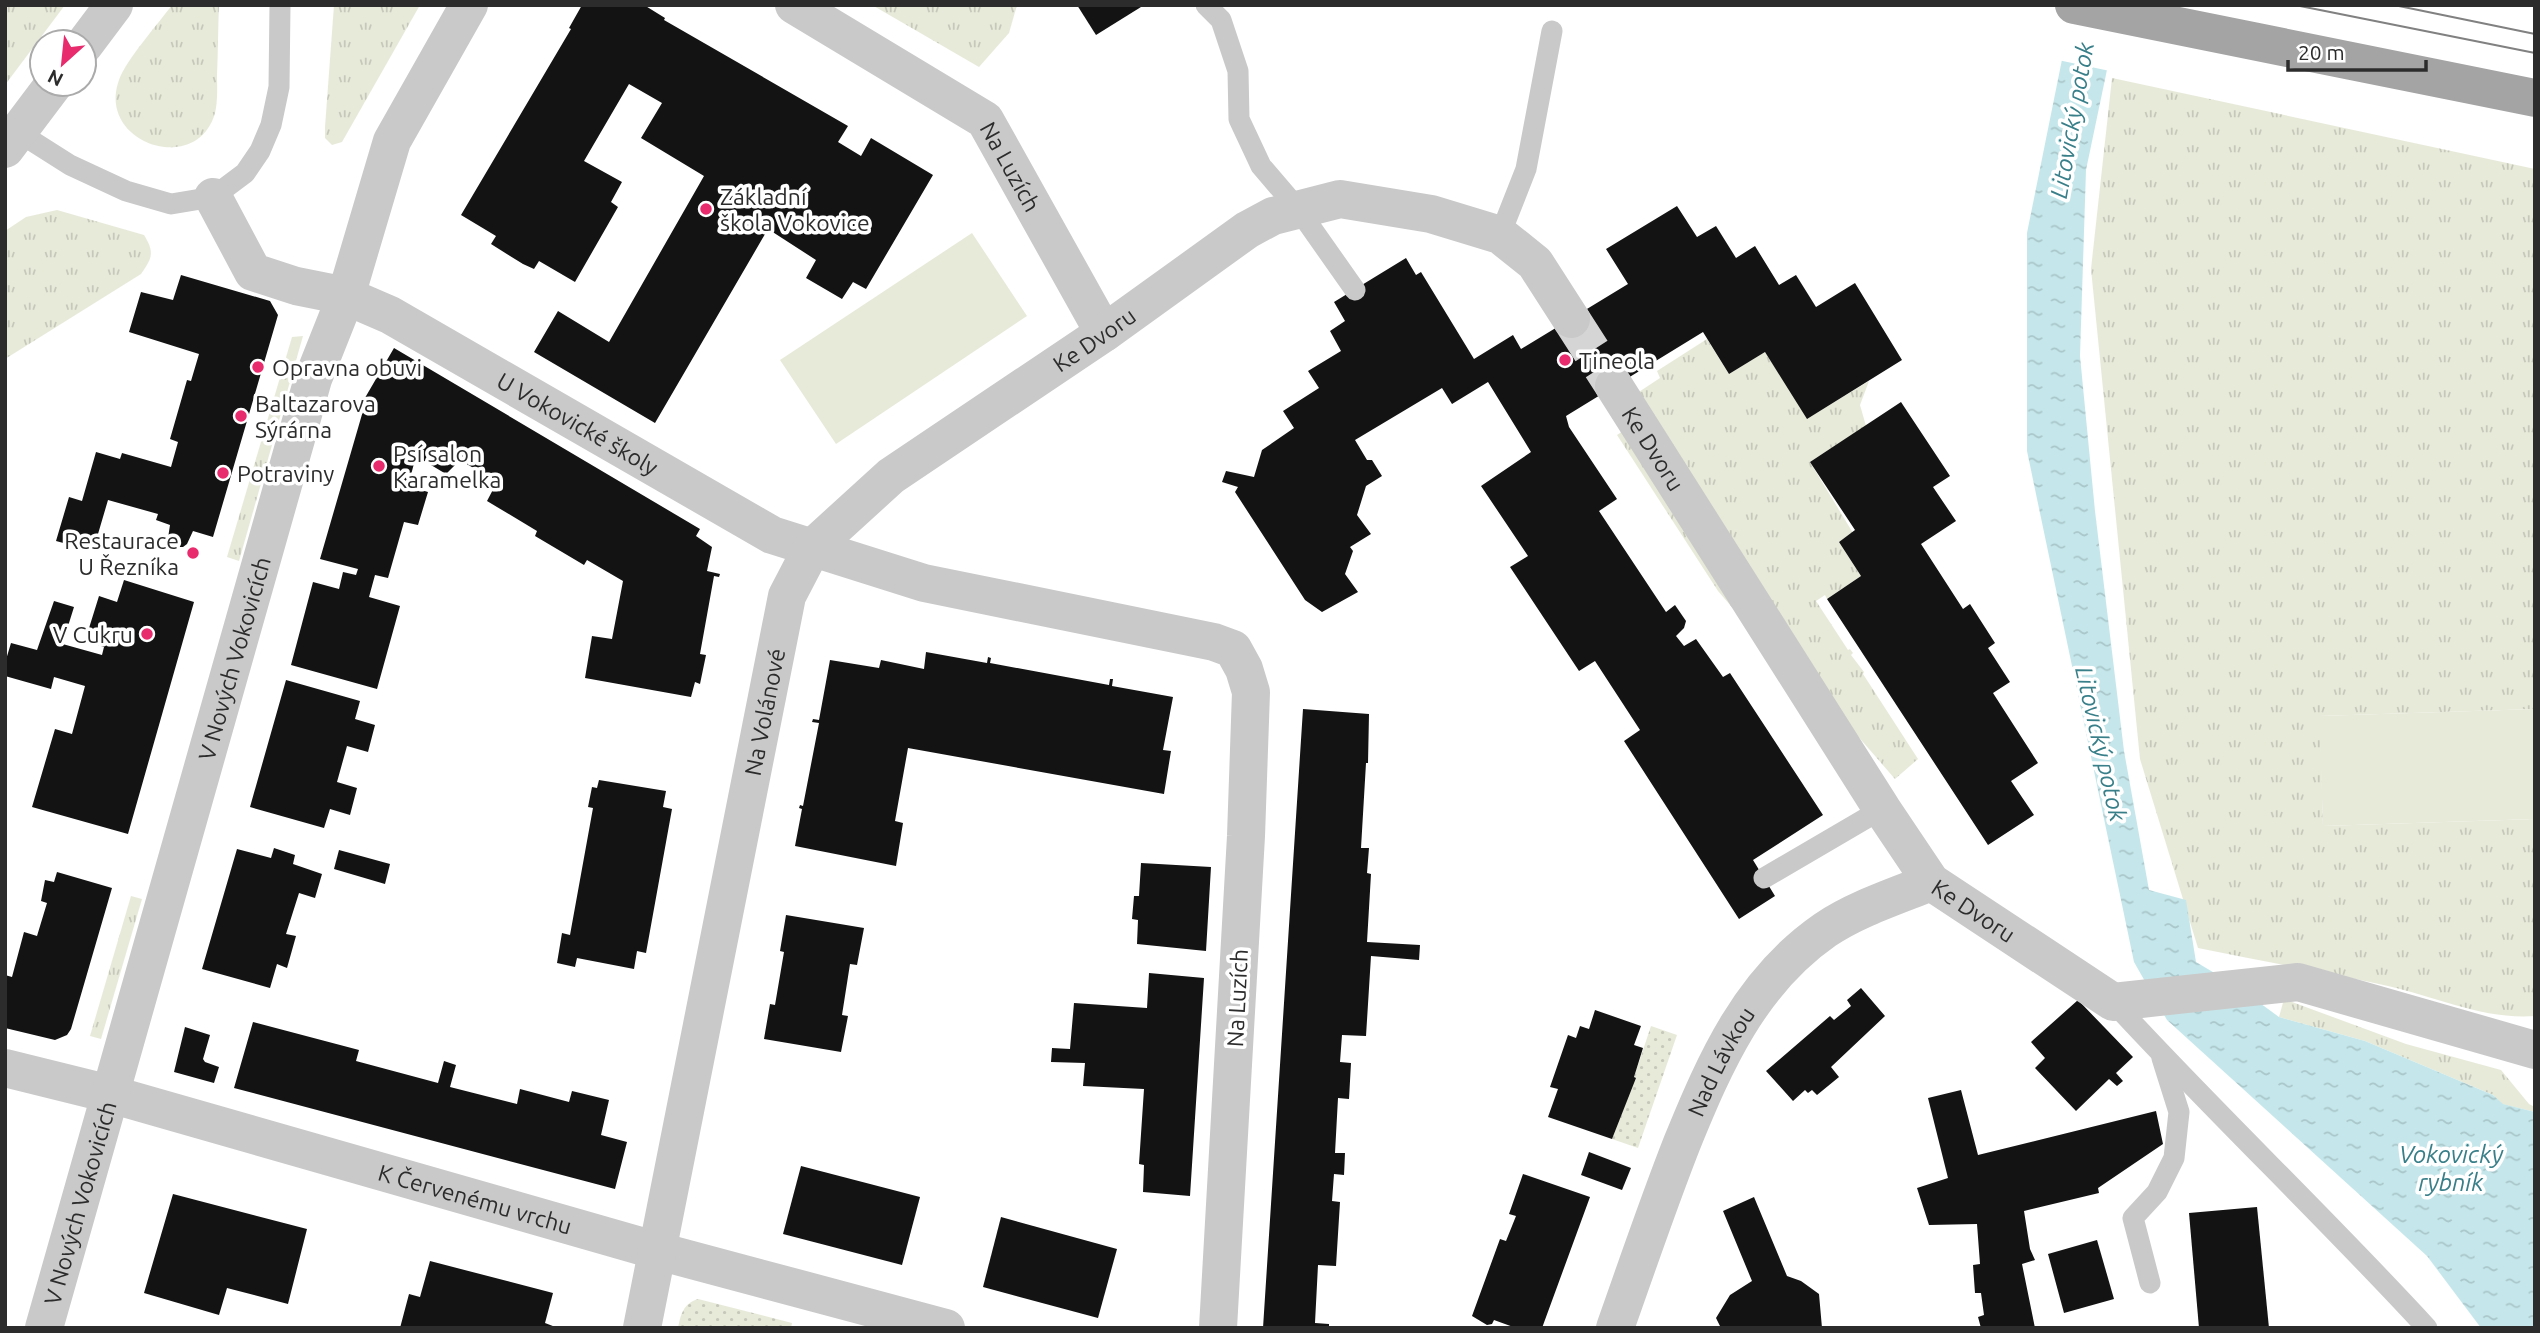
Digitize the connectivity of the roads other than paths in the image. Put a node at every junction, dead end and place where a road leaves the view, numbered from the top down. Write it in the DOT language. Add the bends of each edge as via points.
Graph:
graph roads {
  1 [pos="114,5"];
  2 [pos="280,5"];
  3 [pos="469,5"];
  4 [pos="794,5"];
  5 [pos="1206,5"];
  6 [pos="2074,5"];
  7 [pos="97,28"];
  8 [pos="1552,31"];
  9 [pos="2535,97"];
  10 [pos="44,98"];
  11 [pos="12,141"];
  12 [pos="214,197"];
  13 [pos="1298,209"];
  14 [pos="1500,234"];
  15 [pos="1354,290"];
  16 [pos="346,296"];
  17 [pos="1571,319"];
  18 [pos="1104,333"];
  19 [pos="1614,386"];
  20 [pos="812,548"];
  21 [pos="1882,809"];
  22 [pos="1764,878"];
  23 [pos="1931,882"];
  24 [pos="2122,1001"];
  25 [pos="2535,1050"];
  26 [pos="2160,1053"];
  27 [pos="5,1068"];
  28 [pos="110,1094"];
  29 [pos="658,1251"];
  30 [pos="2150,1283"];
  31 [pos="44,1328"];
  32 [pos="642,1328"];
  33 [pos="946,1328"];
  34 [pos="1219,1328"];
  35 [pos="1615,1328"];
  36 [pos="2427,1328"];
  1 -- 7 [label="street"];
  2 -- 12 [label="lane" via="279,87 271,125 245,173"];
  3 -- 16 [label="street, V Nových Vokovicích" via="393,141"];
  4 -- 18 [label="street, Na Luzích" via="985,120"];
  5 -- 13 [label="lane" via="1221,20 1238,71 1239,119 1261,166"];
  6 -- 9 [label="main road"];
  8 -- 14 [label="lane" via="1526,169"];
  10 -- 11 [label="street"];
  11 -- 12 [label="lane" via="126,191 171,204"];
  12 -- 16 [label="street, U Vokovické školy" via="253,272"];
  13 -- 14 [label="street, Ke Dvoru" via="1340,200 1431,214"];
  13 -- 15 [label="lane"];
  13 -- 18 [label="street, Ke Dvoru" via="1247,230"];
  14 -- 17 [label="street, Ke Dvoru" via="1535,263"];
  16 -- 20 [label="street, U Vokovické školy" via="390,315 772,535"];
  16 -- 28 [label="street, V Nových Vokovicích" via="313,379"];
  18 -- 20 [label="street, Ke Dvoru" via="891,476"];
  19 -- 21 [label="street, Ke Dvoru"];
  20 -- 29 [label="street, Na Volánové" via="787,596"];
  20 -- 34 [label="street, Na Luzích" via="924,583 1214,642 1233,649 1244,669 1251,692 1247,836"];
  21 -- 22 [label="lane"];
  21 -- 23 [label="street, Ke Dvoru"];
  23 -- 24 [label="street, Ke Dvoru"];
  23 -- 35 [label="street, Nad Lávkou" via="1825,930 1782,966 1745,1013 1710,1074"];
  24 -- 25 [label="street" via="2298,982"];
  24 -- 26 [label="lane"];
  26 -- 30 [label="lane" via="2179,1112 2174,1158 2157,1192 2133,1218"];
  26 -- 36 [label="lane"];
  27 -- 28 [label="street, K Červenému vrchu"];
  28 -- 29 [label="street, K Červenému vrchu"];
  28 -- 31 [label="street, V Nových Vokovicích"];
  29 -- 32 [label="street, Na Volánové"];
  29 -- 33 [label="street, K Červenému vrchu"];
}
